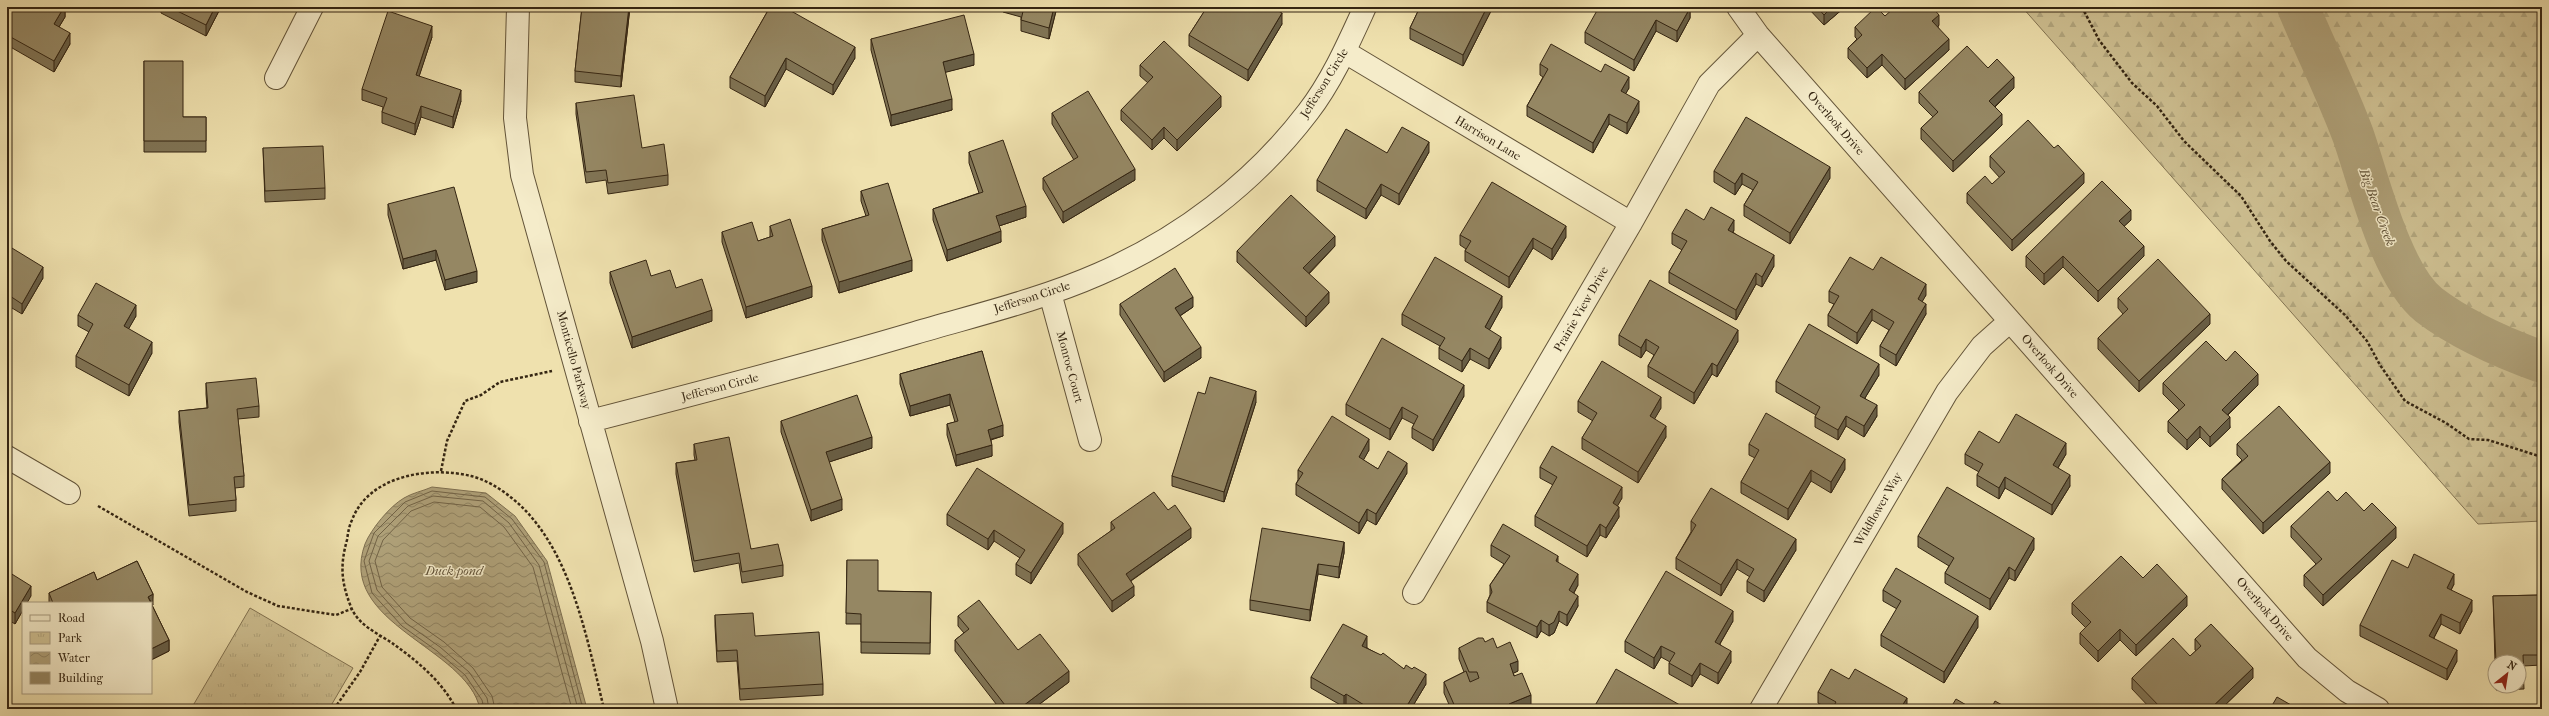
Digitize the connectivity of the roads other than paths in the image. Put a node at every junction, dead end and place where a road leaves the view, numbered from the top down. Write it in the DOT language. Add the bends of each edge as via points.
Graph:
graph roads {
  1 [pos="312,7"];
  2 [pos="518,7"];
  3 [pos="1366,7"];
  4 [pos="1738,7"];
  5 [pos="1758,35"];
  6 [pos="1344,52"];
  7 [pos="276,78"];
  8 [pos="1631,223"];
  9 [pos="1050,293"];
  10 [pos="2010,321"];
  11 [pos="590,421"];
  12 [pos="1090,440"];
  13 [pos="7,457"];
  14 [pos="69,493"];
  15 [pos="1414,593"];
  16 [pos="667,709"];
  17 [pos="1761,709"];
  18 [pos="2378,709"];
  1 -- 7 [label="street"];
  2 -- 11 [label="street, Monticello Parkway" via="515,118 522,175"];
  3 -- 6 [label="street, Jefferson Circle"];
  4 -- 5 [label="street, Overlook Drive"];
  5 -- 8 [label="street, Prairie View Drive" via="1709,84"];
  5 -- 10 [label="street, Overlook Drive"];
  6 -- 8 [label="street, Harrison Lane"];
  6 -- 9 [label="street, Jefferson Circle" via="1309,111 1270,156 1235,190 1197,220 1146,250 1100,274"];
  8 -- 15 [label="street, Prairie View Drive"];
  9 -- 11 [label="street, Jefferson Circle" via="820,361"];
  9 -- 12 [label="street, Monroe Court"];
  10 -- 17 [label="street, Wildflower Way" via="1982,346 1947,392"];
  10 -- 18 [label="street, Overlook Drive" via="2308,658 2347,691"];
  11 -- 16 [label="street, Monticello Parkway" via="652,642"];
  13 -- 14 [label="street"];
}
